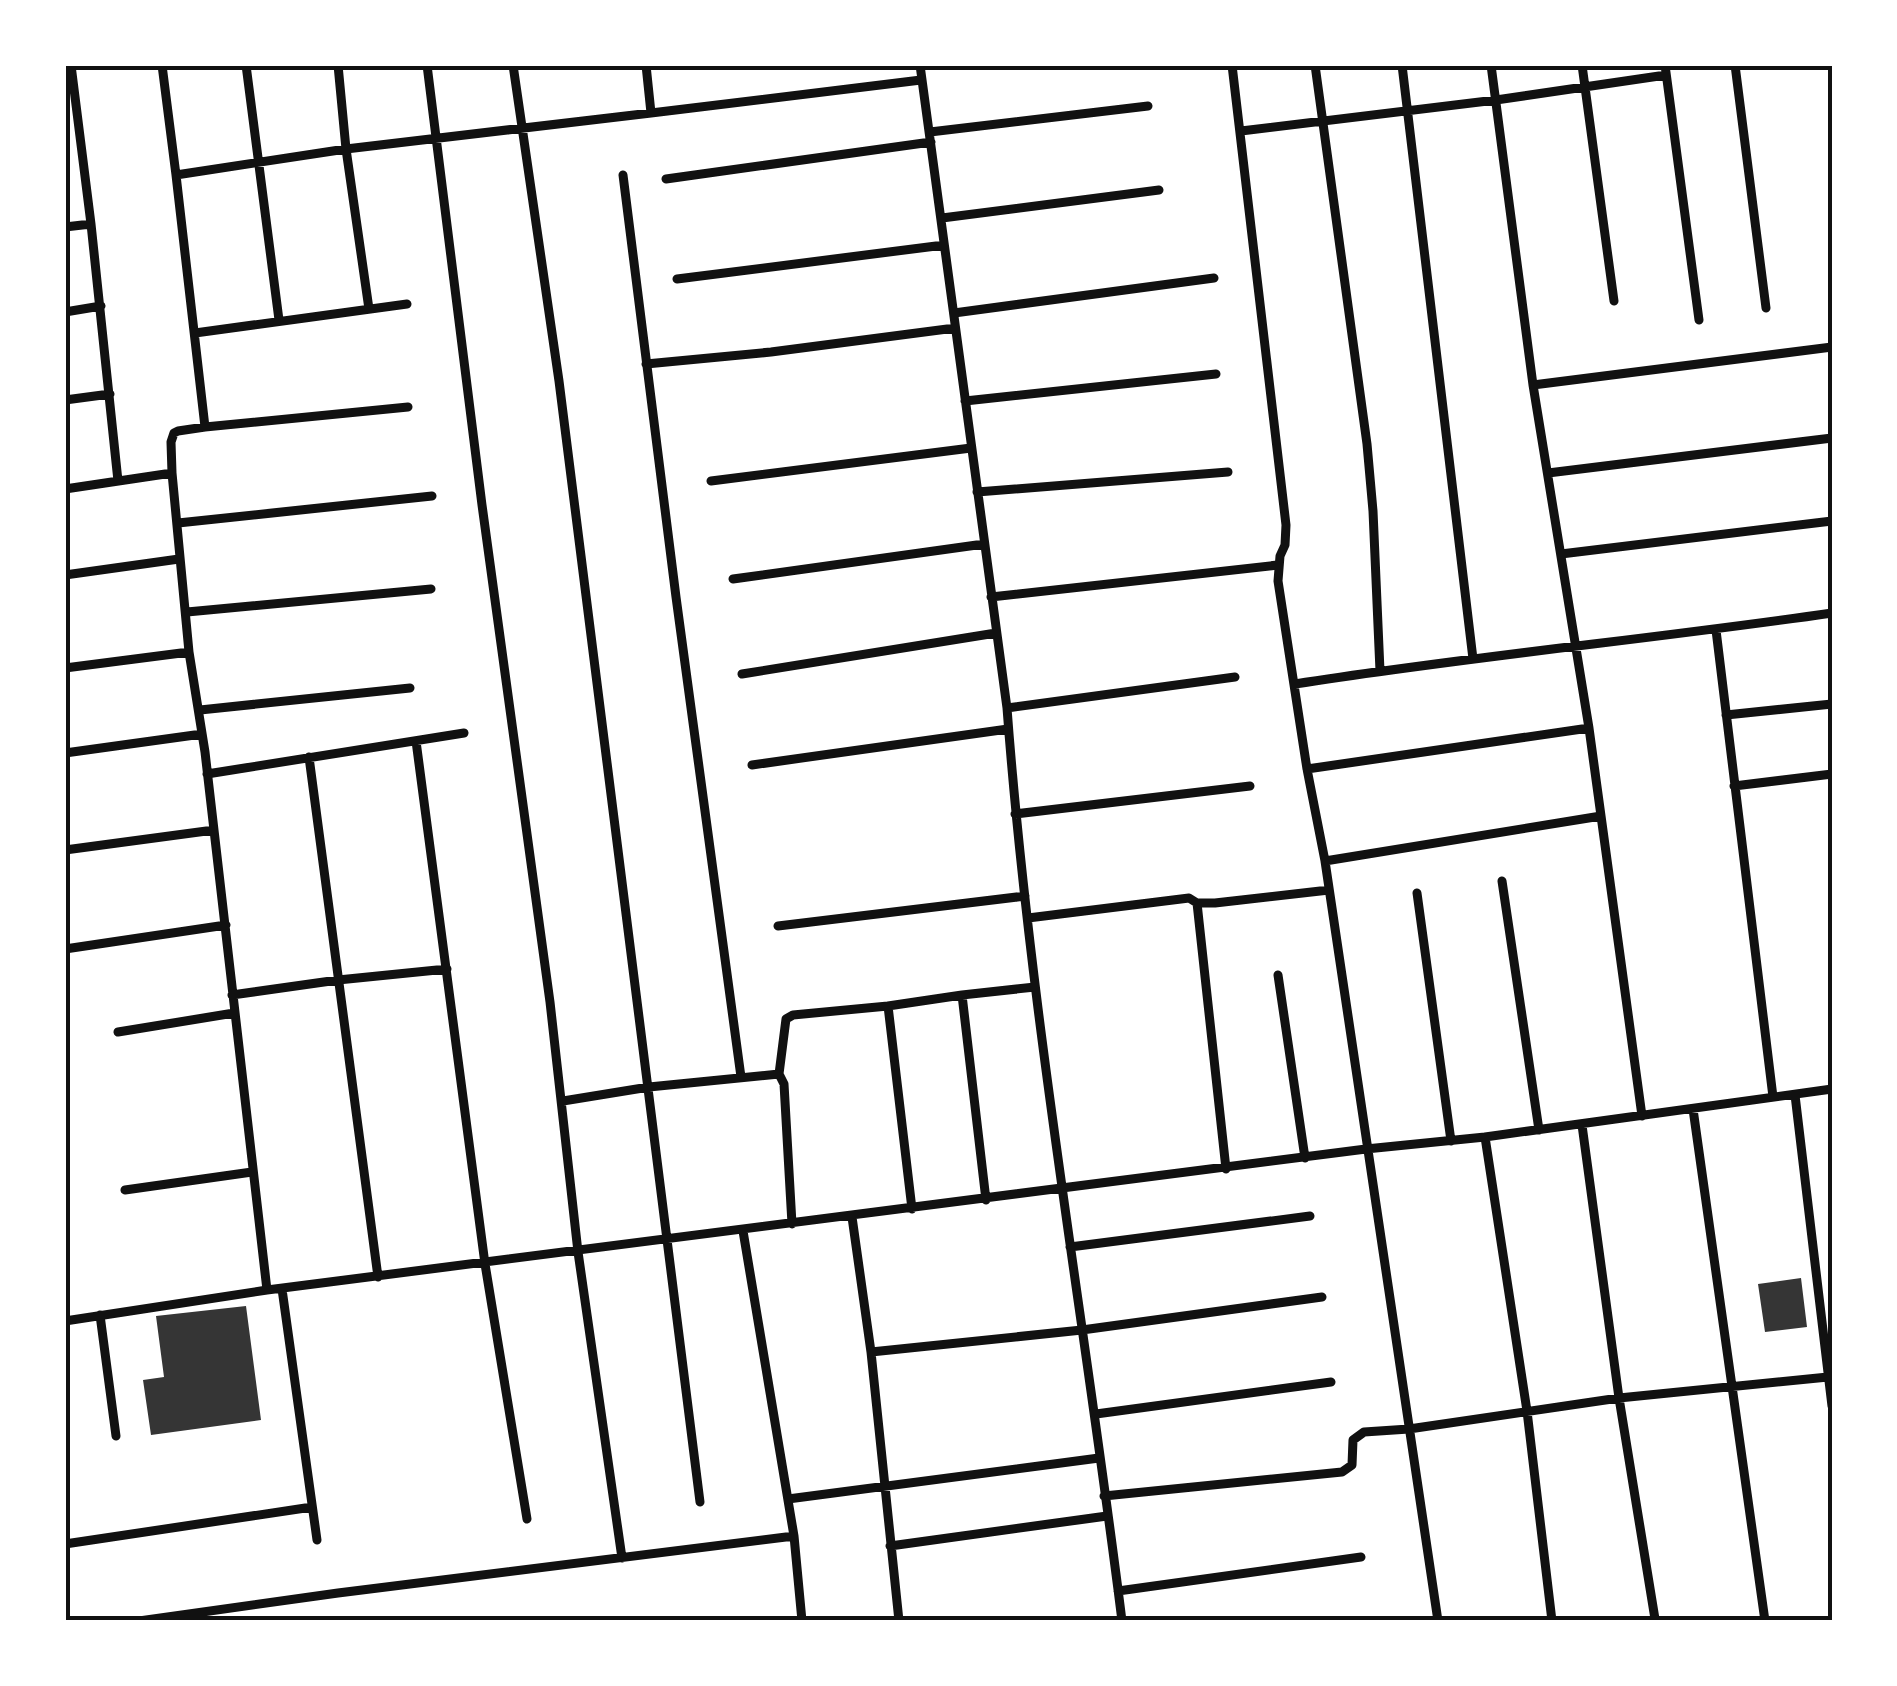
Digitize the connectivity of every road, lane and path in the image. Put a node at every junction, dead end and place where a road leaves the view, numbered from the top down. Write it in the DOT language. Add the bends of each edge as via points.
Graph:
graph roads {
  1 [pos="71,65"];
  2 [pos="162,65"];
  3 [pos="246,65"];
  4 [pos="338,65"];
  5 [pos="426,65"];
  6 [pos="513,65"];
  7 [pos="646,65"];
  8 [pos="920,65"];
  9 [pos="1232,65"];
  10 [pos="1315,65"];
  11 [pos="1402,65"];
  12 [pos="1491,65"];
  13 [pos="1582,65"];
  14 [pos="1735,65"];
  15 [pos="1665,70"];
  16 [pos="922,80"];
  17 [pos="1585,88"];
  18 [pos="1496,100"];
  19 [pos="1148,106"];
  20 [pos="1408,111"];
  21 [pos="651,113"];
  22 [pos="1322,122"];
  23 [pos="522,126"];
  24 [pos="1241,131"];
  25 [pos="930,137"];
  26 [pos="435,138"];
  27 [pos="79,140"];
  28 [pos="65,142"];
  29 [pos="346,148"];
  30 [pos="257,163"];
  31 [pos="176,174"];
  32 [pos="623,175"];
  33 [pos="666,179"];
  34 [pos="1159,190"];
  35 [pos="942,218"];
  36 [pos="92,224"];
  37 [pos="65,227"];
  38 [pos="944,245"];
  39 [pos="1214,278"];
  40 [pos="678,279"];
  41 [pos="1614,301"];
  42 [pos="406,304"];
  43 [pos="101,306"];
  44 [pos="370,308"];
  45 [pos="1766,308"];
  46 [pos="65,312"];
  47 [pos="954,313"];
  48 [pos="280,320"];
  49 [pos="1699,320"];
  50 [pos="955,328"];
  51 [pos="195,333"];
  52 [pos="1832,346"];
  53 [pos="646,364"];
  54 [pos="1216,374"];
  55 [pos="1534,384"];
  56 [pos="110,394"];
  57 [pos="65,400"];
  58 [pos="965,400"];
  59 [pos="408,407"];
  60 [pos="205,427"];
  61 [pos="1832,438"];
  62 [pos="971,448"];
  63 [pos="1228,472"];
  64 [pos="172,473"];
  65 [pos="1548,473"];
  66 [pos="118,481"];
  67 [pos="711,481"];
  68 [pos="65,489"];
  69 [pos="977,492"];
  70 [pos="432,496"];
  71 [pos="1832,521"];
  72 [pos="178,523"];
  73 [pos="984,544"];
  74 [pos="1561,554"];
  75 [pos="179,559"];
  76 [pos="1278,566"];
  77 [pos="65,576"];
  78 [pos="732,579"];
  79 [pos="431,588"];
  80 [pos="992,597"];
  81 [pos="186,612"];
  82 [pos="1832,612"];
  83 [pos="1716,630"];
  84 [pos="996,633"];
  85 [pos="1576,647"];
  86 [pos="190,652"];
  87 [pos="1473,660"];
  88 [pos="65,668"];
  89 [pos="1380,670"];
  90 [pos="742,674"];
  91 [pos="1235,676"];
  92 [pos="1295,684"];
  93 [pos="410,688"];
  94 [pos="1832,704"];
  95 [pos="1007,708"];
  96 [pos="200,710"];
  97 [pos="1726,716"];
  98 [pos="1589,728"];
  99 [pos="1008,730"];
  100 [pos="202,734"];
  101 [pos="464,734"];
  102 [pos="416,741"];
  103 [pos="65,754"];
  104 [pos="309,757"];
  105 [pos="752,765"];
  106 [pos="1308,769"];
  107 [pos="207,774"];
  108 [pos="1832,774"];
  109 [pos="1250,786"];
  110 [pos="1734,786"];
  111 [pos="1015,814"];
  112 [pos="1601,816"];
  113 [pos="214,830"];
  114 [pos="65,850"];
  115 [pos="1325,861"];
  116 [pos="1502,881"];
  117 [pos="1329,890"];
  118 [pos="1417,893"];
  119 [pos="1024,896"];
  120 [pos="1196,902"];
  121 [pos="1028,918"];
  122 [pos="226,925"];
  123 [pos="778,926"];
  124 [pos="65,949"];
  125 [pos="447,969"];
  126 [pos="1278,975"];
  127 [pos="338,980"];
  128 [pos="1036,987"];
  129 [pos="232,995"];
  130 [pos="962,995"];
  131 [pos="888,1006"];
  132 [pos="234,1013"];
  133 [pos="118,1032"];
  134 [pos="779,1074"];
  135 [pos="741,1077"];
  136 [pos="649,1087"];
  137 [pos="1832,1089"];
  138 [pos="1795,1095"];
  139 [pos="1773,1097"];
  140 [pos="563,1100"];
  141 [pos="1693,1109"];
  142 [pos="1642,1116"];
  143 [pos="1582,1125"];
  144 [pos="1540,1130"];
  145 [pos="1485,1137"];
  146 [pos="1451,1141"];
  147 [pos="1366,1149"];
  148 [pos="1305,1158"];
  149 [pos="1226,1168"];
  150 [pos="252,1172"];
  151 [pos="125,1190"];
  152 [pos="1062,1190"];
  153 [pos="986,1200"];
  154 [pos="912,1209"];
  155 [pos="852,1216"];
  156 [pos="1310,1216"];
  157 [pos="792,1224"];
  158 [pos="743,1231"];
  159 [pos="668,1239"];
  160 [pos="1070,1247"];
  161 [pos="578,1252"];
  162 [pos="486,1264"];
  163 [pos="378,1278"];
  164 [pos="282,1289"];
  165 [pos="266,1290"];
  166 [pos="1322,1297"];
  167 [pos="100,1316"];
  168 [pos="65,1321"];
  169 [pos="1082,1330"];
  170 [pos="872,1352"];
  171 [pos="1828,1377"];
  172 [pos="1330,1382"];
  173 [pos="1732,1386"];
  174 [pos="1620,1398"];
  175 [pos="1832,1406"];
  176 [pos="1527,1411"];
  177 [pos="1096,1414"];
  178 [pos="1409,1429"];
  179 [pos="116,1436"];
  180 [pos="1099,1458"];
  181 [pos="884,1486"];
  182 [pos="1104,1496"];
  183 [pos="788,1499"];
  184 [pos="700,1502"];
  185 [pos="312,1507"];
  186 [pos="1107,1516"];
  187 [pos="527,1519"];
  188 [pos="794,1536"];
  189 [pos="317,1540"];
  190 [pos="65,1544"];
  191 [pos="890,1546"];
  192 [pos="1361,1557"];
  193 [pos="622,1558"];
  194 [pos="1118,1591"];
  195 [pos="1654,1620"];
  196 [pos="139,1621"];
  197 [pos="802,1621"];
  198 [pos="898,1621"];
  199 [pos="1122,1621"];
  200 [pos="1438,1621"];
  201 [pos="1552,1621"];
  202 [pos="1766,1621"];
  1 -- 27 [label="street"];
  2 -- 31 [label="street"];
  3 -- 30 [label="street"];
  4 -- 29 [label="street"];
  5 -- 26 [label="street"];
  6 -- 23 [label="street"];
  7 -- 21 [label="street"];
  8 -- 16 [label="street"];
  9 -- 24 [label="street"];
  10 -- 22 [label="street"];
  11 -- 20 [label="street"];
  12 -- 18 [label="street"];
  13 -- 17 [label="street"];
  14 -- 45 [label="street"];
  15 -- 17 [label="street"];
  15 -- 49 [label="street"];
  16 -- 21 [label="street"];
  16 -- 25 [label="street"];
  17 -- 18 [label="street"];
  17 -- 41 [label="street"];
  18 -- 20 [label="street"];
  18 -- 55 [label="street"];
  19 -- 25 [label="street"];
  20 -- 22 [label="street"];
  20 -- 87 [label="street"];
  21 -- 23 [label="street"];
  22 -- 24 [label="street"];
  22 -- 89 [label="street" via="1366,444"];
  23 -- 26 [label="street"];
  23 -- 136 [label="street"];
  24 -- 76 [label="street" via="1286,525"];
  25 -- 33 [label="street"];
  25 -- 35 [label="street"];
  26 -- 29 [label="street"];
  26 -- 140 [label="street"];
  27 -- 28 [label="street"];
  27 -- 36 [label="street"];
  29 -- 30 [label="street"];
  29 -- 44 [label="street"];
  30 -- 31 [label="street"];
  30 -- 48 [label="street"];
  31 -- 51 [label="street"];
  32 -- 53 [label="street"];
  34 -- 35 [label="street"];
  35 -- 38 [label="street"];
  36 -- 37 [label="street"];
  36 -- 43 [label="street"];
  38 -- 40 [label="street"];
  38 -- 47 [label="street"];
  39 -- 47 [label="street"];
  42 -- 44 [label="street"];
  43 -- 46 [label="street"];
  43 -- 56 [label="street"];
  44 -- 48 [label="street"];
  47 -- 50 [label="street"];
  48 -- 51 [label="street"];
  50 -- 53 [label="street"];
  50 -- 58 [label="street"];
  51 -- 60 [label="street"];
  52 -- 55 [label="street"];
  53 -- 135 [label="street"];
  54 -- 58 [label="street"];
  55 -- 65 [label="street"];
  56 -- 57 [label="street"];
  56 -- 66 [label="street"];
  58 -- 62 [label="street"];
  59 -- 60 [label="street"];
  60 -- 64 [label="street" via="172,437"];
  61 -- 65 [label="street"];
  62 -- 67 [label="street"];
  62 -- 69 [label="street"];
  63 -- 69 [label="street"];
  64 -- 66 [label="street"];
  64 -- 72 [label="street"];
  65 -- 74 [label="street"];
  66 -- 68 [label="street"];
  69 -- 73 [label="street"];
  70 -- 72 [label="street"];
  71 -- 74 [label="street"];
  72 -- 75 [label="street"];
  73 -- 78 [label="street"];
  73 -- 80 [label="street"];
  74 -- 85 [label="street"];
  75 -- 77 [label="street"];
  75 -- 81 [label="street"];
  76 -- 80 [label="street"];
  76 -- 92 [label="street"];
  79 -- 81 [label="street"];
  80 -- 84 [label="street"];
  81 -- 86 [label="street"];
  82 -- 83 [label="street"];
  83 -- 85 [label="street"];
  83 -- 97 [label="street"];
  84 -- 90 [label="street"];
  84 -- 95 [label="street"];
  85 -- 87 [label="street"];
  85 -- 98 [label="street"];
  86 -- 88 [label="street"];
  86 -- 96 [label="street"];
  87 -- 89 [label="street"];
  89 -- 92 [label="street"];
  91 -- 95 [label="street"];
  92 -- 106 [label="street"];
  93 -- 96 [label="street"];
  94 -- 97 [label="street"];
  95 -- 99 [label="street"];
  96 -- 100 [label="street"];
  97 -- 110 [label="street"];
  98 -- 106 [label="street"];
  98 -- 112 [label="street"];
  99 -- 105 [label="street"];
  99 -- 111 [label="street"];
  100 -- 103 [label="street"];
  100 -- 107 [label="street"];
  101 -- 102 [label="street"];
  102 -- 104 [label="street"];
  102 -- 125 [label="street"];
  104 -- 107 [label="street"];
  104 -- 127 [label="street"];
  106 -- 115 [label="street"];
  107 -- 113 [label="street"];
  108 -- 110 [label="street"];
  109 -- 111 [label="street"];
  110 -- 139 [label="street"];
  111 -- 119 [label="street"];
  112 -- 115 [label="street"];
  112 -- 142 [label="street"];
  113 -- 114 [label="street"];
  113 -- 122 [label="street"];
  115 -- 117 [label="street"];
  116 -- 144 [label="street"];
  117 -- 120 [label="street"];
  117 -- 147 [label="street"];
  118 -- 146 [label="street"];
  119 -- 121 [label="street"];
  119 -- 123 [label="street"];
  120 -- 121 [label="street"];
  120 -- 149 [label="street"];
  121 -- 128 [label="street"];
  122 -- 124 [label="street"];
  122 -- 129 [label="street"];
  125 -- 127 [label="street"];
  125 -- 162 [label="street"];
  126 -- 148 [label="street"];
  127 -- 129 [label="street"];
  127 -- 163 [label="street"];
  128 -- 130 [label="street"];
  128 -- 152 [label="street"];
  129 -- 132 [label="street"];
  130 -- 131 [label="street"];
  130 -- 153 [label="street"];
  131 -- 134 [label="street" via="789,1016"];
  131 -- 154 [label="street"];
  132 -- 133 [label="street"];
  132 -- 150 [label="street"];
  134 -- 135 [label="street"];
  134 -- 157 [label="street"];
  135 -- 136 [label="street"];
  136 -- 140 [label="street"];
  136 -- 159 [label="street"];
  137 -- 138 [label="street"];
  138 -- 139 [label="street"];
  138 -- 171 [label="street"];
  139 -- 141 [label="street"];
  140 -- 161 [label="street"];
  141 -- 142 [label="street"];
  141 -- 173 [label="street"];
  142 -- 143 [label="street"];
  143 -- 144 [label="street"];
  143 -- 174 [label="street"];
  144 -- 145 [label="street"];
  145 -- 146 [label="street"];
  145 -- 176 [label="street"];
  146 -- 147 [label="street"];
  147 -- 148 [label="street"];
  147 -- 178 [label="street"];
  148 -- 149 [label="street"];
  149 -- 152 [label="street"];
  150 -- 151 [label="street"];
  150 -- 165 [label="street"];
  152 -- 153 [label="street"];
  152 -- 160 [label="street"];
  153 -- 154 [label="street"];
  154 -- 155 [label="street"];
  155 -- 157 [label="street"];
  155 -- 170 [label="street"];
  156 -- 160 [label="street"];
  157 -- 158 [label="street"];
  158 -- 159 [label="street"];
  158 -- 183 [label="street"];
  159 -- 161 [label="street"];
  159 -- 184 [label="street"];
  160 -- 169 [label="street"];
  161 -- 162 [label="street"];
  161 -- 193 [label="street"];
  162 -- 163 [label="street"];
  162 -- 187 [label="street"];
  163 -- 164 [label="street"];
  164 -- 165 [label="street"];
  164 -- 185 [label="street"];
  165 -- 167 [label="street"];
  166 -- 169 [label="street"];
  167 -- 168 [label="street"];
  167 -- 179 [label="street"];
  169 -- 170 [label="street"];
  169 -- 177 [label="street"];
  170 -- 181 [label="street"];
  171 -- 173 [label="street"];
  171 -- 175 [label="street"];
  172 -- 177 [label="street"];
  173 -- 174 [label="street"];
  173 -- 202 [label="street"];
  174 -- 176 [label="street"];
  174 -- 195 [label="street"];
  176 -- 178 [label="street"];
  176 -- 201 [label="street"];
  177 -- 180 [label="street"];
  178 -- 182 [label="street" via="1357,1436 1352,1465 1342,1472"];
  178 -- 200 [label="street"];
  180 -- 181 [label="street"];
  180 -- 182 [label="street"];
  181 -- 183 [label="street"];
  181 -- 191 [label="street"];
  182 -- 186 [label="street"];
  183 -- 188 [label="street"];
  185 -- 189 [label="street"];
  185 -- 190 [label="street"];
  186 -- 191 [label="street"];
  186 -- 194 [label="street"];
  188 -- 193 [label="street"];
  188 -- 197 [label="street"];
  191 -- 198 [label="street"];
  192 -- 194 [label="street"];
  193 -- 196 [label="street"];
  194 -- 199 [label="street"];
}
